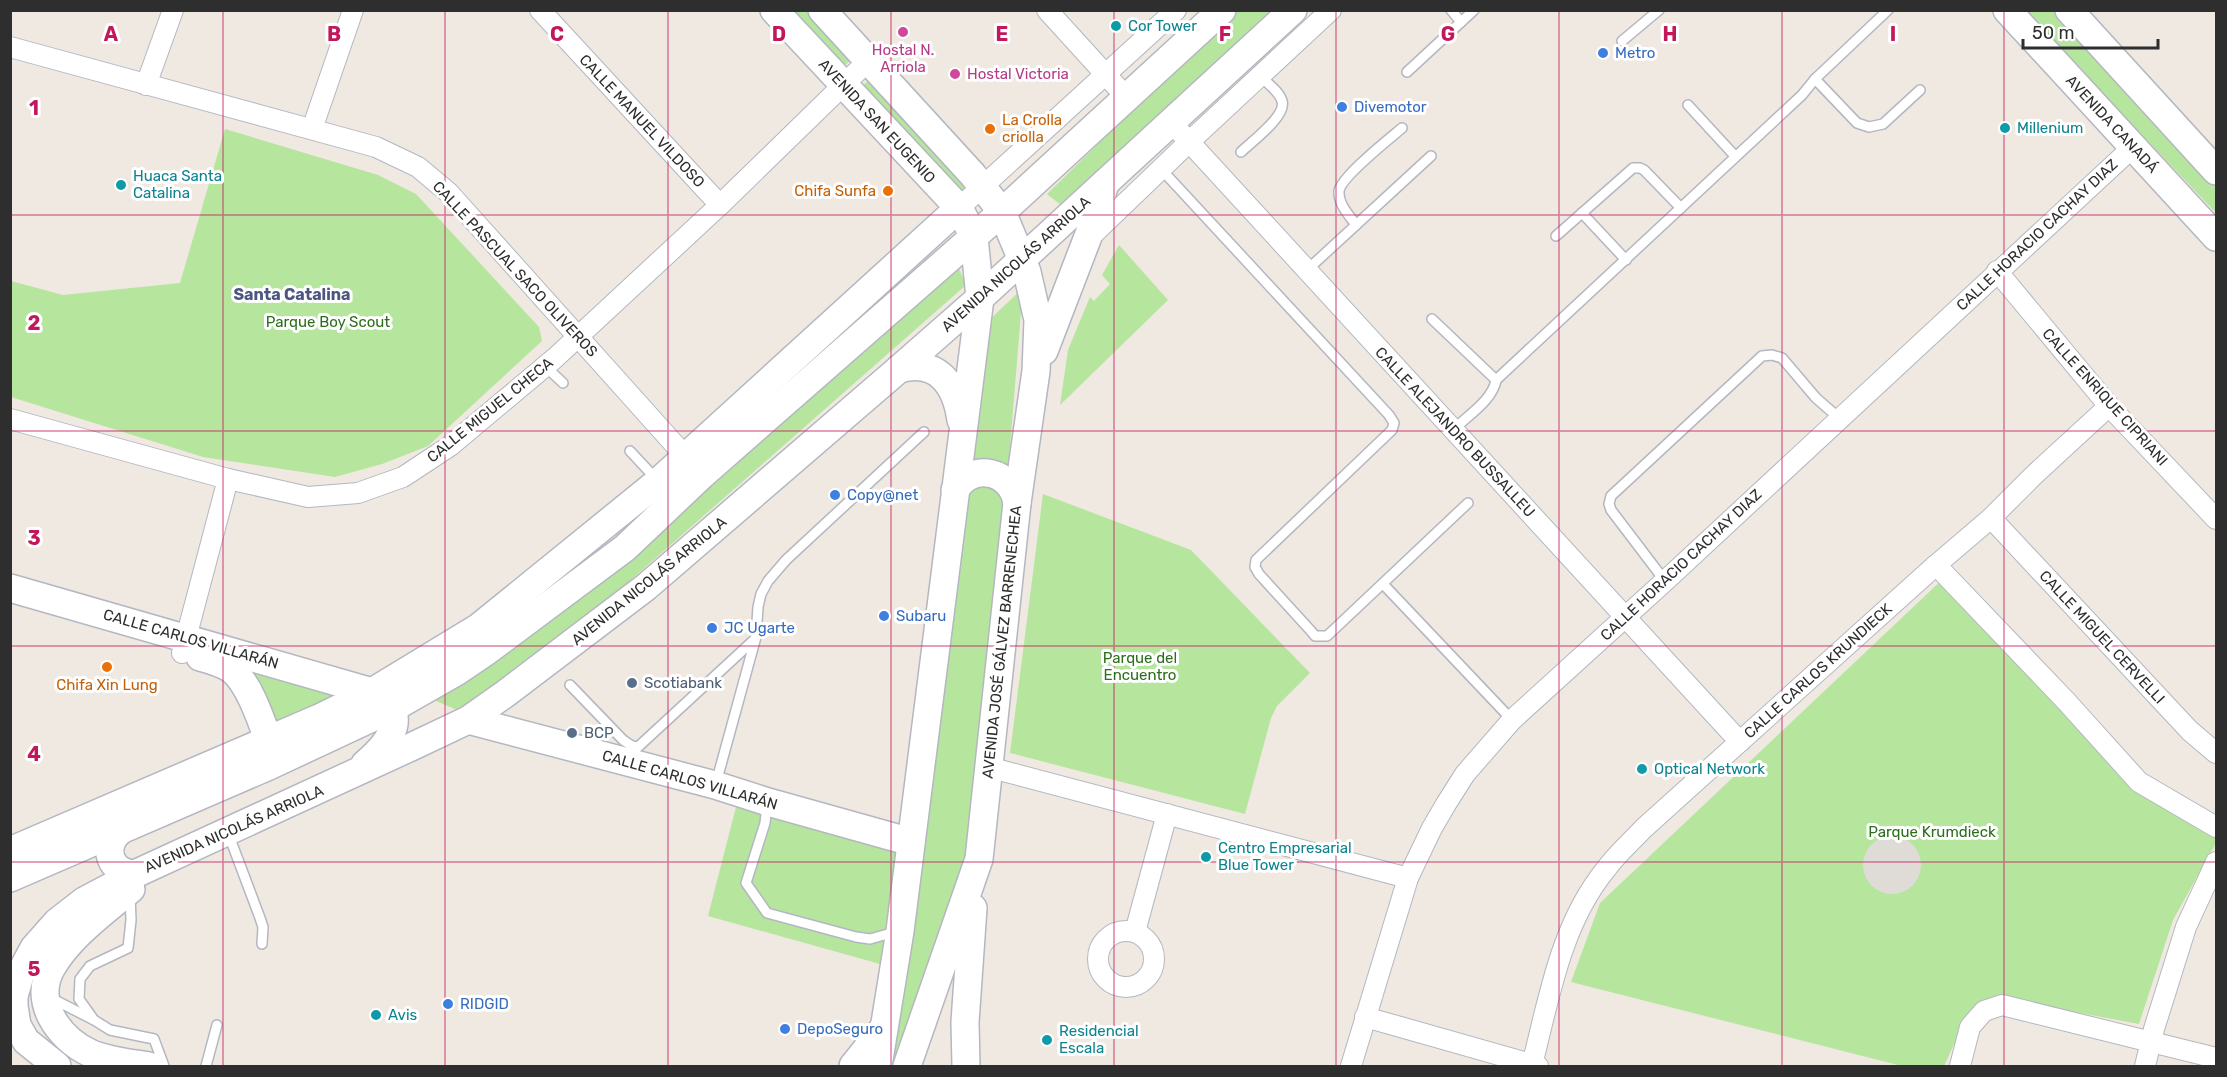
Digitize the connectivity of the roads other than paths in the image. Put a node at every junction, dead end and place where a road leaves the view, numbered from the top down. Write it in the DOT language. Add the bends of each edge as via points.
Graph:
graph roads {
  1 [pos="173,10"];
  2 [pos="353,10"];
  3 [pos="540,10"];
  4 [pos="774,10"];
  5 [pos="822,10"];
  6 [pos="1047,10"];
  7 [pos="1176,10"];
  8 [pos="1222,10"];
  9 [pos="1293,10"];
  10 [pos="1331,10"];
  11 [pos="1450,10"];
  12 [pos="1474,10"];
  13 [pos="1659,10"];
  14 [pos="1888,10"];
  15 [pos="2007,10"];
  16 [pos="2073,12"];
  17 [pos="1461,22"];
  18 [pos="1622,41"];
  19 [pos="10,47"];
  20 [pos="869,60"];
  21 [pos="1407,72"];
  22 [pos="1106,75"];
  23 [pos="1260,76"];
  24 [pos="1815,79"];
  25 [pos="146,85"];
  26 [pos="844,85"];
  27 [pos="1920,90"];
  28 [pos="1127,98"];
  29 [pos="1688,105"];
  30 [pos="1402,128"];
  31 [pos="312,129"];
  32 [pos="1180,132"];
  33 [pos="2133,147"];
  34 [pos="1241,152"];
  35 [pos="1431,156"];
  36 [pos="1735,156"];
  37 [pos="1161,169"];
  38 [pos="2217,171"];
  39 [pos="1106,182"];
  40 [pos="982,186"];
  41 [pos="720,205"];
  42 [pos="959,208"];
  43 [pos="1681,208"];
  44 [pos="1002,212"];
  45 [pos="1582,213"];
  46 [pos="1356,225"];
  47 [pos="2214,231"];
  48 [pos="1556,236"];
  49 [pos="974,237"];
  50 [pos="1085,242"];
  51 [pos="1022,258"];
  52 [pos="1626,260"];
  53 [pos="1307,270"];
  54 [pos="1997,272"];
  55 [pos="980,298"];
  56 [pos="1432,319"];
  57 [pos="578,336"];
  58 [pos="545,366"];
  59 [pos="899,369"];
  60 [pos="1036,371"];
  61 [pos="1496,380"];
  62 [pos="563,383"];
  63 [pos="2109,406"];
  64 [pos="1839,418"];
  65 [pos="10,419"];
  66 [pos="1453,430"];
  67 [pos="924,432"];
  68 [pos="963,432"];
  69 [pos="630,452"];
  70 [pos="694,466"];
  71 [pos="228,479"];
  72 [pos="659,481"];
  73 [pos="955,490"];
  74 [pos="1017,503"];
  75 [pos="1468,503"];
  76 [pos="1991,518"];
  77 [pos="2217,519"];
  78 [pos="625,548"];
  79 [pos="1936,565"];
  80 [pos="1665,581"];
  81 [pos="1383,584"];
  82 [pos="574,587"];
  83 [pos="646,587"];
  84 [pos="10,588"];
  85 [pos="10,607"];
  86 [pos="1625,617"];
  87 [pos="601,622"];
  88 [pos="756,637"];
  89 [pos="184,645"];
  90 [pos="570,685"];
  91 [pos="382,700"];
  92 [pos="468,720"];
  93 [pos="1512,720"];
  94 [pos="1740,742"];
  95 [pos="269,753"];
  96 [pos="2217,753"];
  97 [pos="988,767"];
  98 [pos="348,778"];
  99 [pos="715,785"];
  100 [pos="768,802"];
  101 [pos="1167,814"];
  102 [pos="2217,827"];
  103 [pos="120,831"];
  104 [pos="227,831"];
  105 [pos="911,842"];
  106 [pos="10,850"];
  107 [pos="979,859"];
  108 [pos="2217,862"];
  109 [pos="10,878"];
  110 [pos="1408,879"];
  111 [pos="133,882"];
  112 [pos="900,931"];
  113 [pos="1135,932"];
  114 [pos="261,944"];
  115 [pos="45,994"];
  116 [pos="1365,1017"];
  117 [pos="94,1020"];
  118 [pos="217,1025"];
  119 [pos="885,1026"];
  120 [pos="16,1030"];
  121 [pos="2151,1041"];
  122 [pos="2217,1058"];
  123 [pos="57,1066"];
  124 [pos="149,1066"];
  125 [pos="164,1066"];
  126 [pos="206,1066"];
  127 [pos="854,1066"];
  128 [pos="878,1066"];
  129 [pos="907,1066"];
  130 [pos="966,1066"];
  131 [pos="1351,1066"];
  132 [pos="1535,1066"];
  133 [pos="1960,1066"];
  134 [pos="2145,1066"];
  1 -- 25 [label="street"];
  2 -- 31 [label="street"];
  3 -- 41 [label="street, CALLE MANUEL VILDOSO"];
  4 -- 26 [label="main road, AVENIDA SAN EUGENIO"];
  5 -- 20 [label="main road"];
  6 -- 22 [label="street"];
  7 -- 22 [label="street"];
  8 -- 28 [label="main road"];
  9 -- 32 [label="main road, AVENIDA NICOLÁS ARRIOLA"];
  10 -- 23 [label="street, AVENIDA NICOLÁS ARRIOLA"];
  11 -- 17 [label="lane"];
  12 -- 17 [label="lane"];
  13 -- 18 [label="lane"];
  14 -- 24 [label="lane"];
  15 -- 33 [label="main road, AVENIDA CANADÁ"];
  16 -- 38 [label="main road"];
  17 -- 21 [label="lane"];
  19 -- 25 [label="street, CALLE PASCUAL SACO OLIVEROS"];
  20 -- 26 [label="street, CALLE MIGUEL CHECA"];
  20 -- 40 [label="main road"];
  22 -- 28 [label="street"];
  22 -- 40 [label="street"];
  23 -- 32 [label="street, AVENIDA NICOLÁS ARRIOLA"];
  23 -- 34 [label="lane" via="1283,102 1282,110"];
  24 -- 27 [label="lane" via="1857,123 1869,127 1883,124"];
  24 -- 36 [label="lane"];
  25 -- 31 [label="street, CALLE PASCUAL SACO OLIVEROS"];
  26 -- 41 [label="street, CALLE MIGUEL CHECA"];
  26 -- 42 [label="main road, AVENIDA SAN EUGENIO"];
  28 -- 44 [label="main road"];
  29 -- 36 [label="lane"];
  30 -- 46 [label="lane" via="1347,177 1339,189 1340,200"];
  31 -- 57 [label="street, CALLE PASCUAL SACO OLIVEROS" via="390,153 434,179"];
  32 -- 37 [label="street, AVENIDA NICOLÁS ARRIOLA"];
  32 -- 39 [label="main road, AVENIDA NICOLÁS ARRIOLA"];
  32 -- 53 [label="street, CALLE ALEJANDRO BUSSALLEU"];
  33 -- 47 [label="main road, AVENIDA CANADÁ"];
  33 -- 54 [label="street, CALLE HORACIO CACHAY DIAZ"];
  35 -- 46 [label="lane"];
  36 -- 43 [label="lane"];
  37 -- 50 [label="street, AVENIDA NICOLÁS ARRIOLA"];
  37 -- 81 [label="lane" via="1394,423 1392,430 1262,553 1255,567 1311,631 1322,638"];
  39 -- 50 [label="main road"];
  39 -- 51 [label="main road, AVENIDA NICOLÁS ARRIOLA"];
  40 -- 42 [label="street"];
  40 -- 44 [label="main road"];
  41 -- 57 [label="street, CALLE MIGUEL CHECA"];
  42 -- 49 [label="main road, AVENIDA SAN EUGENIO"];
  42 -- 70 [label="main road"];
  43 -- 45 [label="lane" via="1640,168 1633,168"];
  43 -- 52 [label="lane"];
  44 -- 49 [label="main road"];
  44 -- 51 [label="main road, AVENIDA JOSÉ GÁLVEZ BARRENECHEA"];
  45 -- 48 [label="lane"];
  45 -- 52 [label="lane"];
  46 -- 53 [label="lane"];
  49 -- 55 [label="main road"];
  49 -- 70 [label="main road"];
  50 -- 60 [label="main road"];
  51 -- 55 [label="main road, AVENIDA NICOLÁS ARRIOLA"];
  51 -- 60 [label="main road, AVENIDA JOSÉ GÁLVEZ BARRENECHEA" via="1038,320"];
  52 -- 61 [label="lane"];
  53 -- 66 [label="street, CALLE ALEJANDRO BUSSALLEU"];
  54 -- 63 [label="street, CALLE ENRIQUE CIPRIANI"];
  54 -- 64 [label="street, CALLE HORACIO CACHAY DIAZ"];
  55 -- 59 [label="main road, AVENIDA NICOLÁS ARRIOLA"];
  55 -- 68 [label="main road"];
  56 -- 61 [label="lane"];
  57 -- 58 [label="street, CALLE MIGUEL CHECA"];
  57 -- 70 [label="street, CALLE PASCUAL SACO OLIVEROS"];
  58 -- 62 [label="lane"];
  58 -- 71 [label="street, CALLE MIGUEL CHECA" via="450,446 403,477 358,493 308,497"];
  59 -- 68 [label="main road" via="922,367 945,379 956,396"];
  59 -- 83 [label="main road, AVENIDA NICOLÁS ARRIOLA"];
  60 -- 74 [label="main road, AVENIDA JOSÉ GÁLVEZ BARRENECHEA"];
  61 -- 66 [label="lane" via="1487,398"];
  63 -- 76 [label="street, CALLE CARLOS KRUNDIECK"];
  63 -- 77 [label="street, CALLE ENRIQUE CIPRIANI"];
  64 -- 80 [label="street, CALLE HORACIO CACHAY DIAZ"];
  64 -- 80 [label="lane" via="1782,358 1762,356 1611,496 1611,510"];
  65 -- 71 [label="street, CALLE MIGUEL CHECA"];
  66 -- 86 [label="street, CALLE ALEJANDRO BUSSALLEU"];
  67 -- 88 [label="lane" via="774,574 761,594"];
  68 -- 73 [label="main road"];
  69 -- 72 [label="lane"];
  70 -- 72 [label="main road"];
  70 -- 78 [label="main road"];
  71 -- 89 [label="street"];
  72 -- 91 [label="main road"];
  73 -- 74 [label="main road" via="967,477 990,473 1011,486"];
  73 -- 105 [label="main road"];
  74 -- 97 [label="main road, AVENIDA JOSÉ GÁLVEZ BARRENECHEA"];
  75 -- 81 [label="lane"];
  76 -- 79 [label="street, CALLE CARLOS KRUNDIECK"];
  76 -- 96 [label="street, CALLE MIGUEL CERVELLI" via="2190,730"];
  78 -- 82 [label="main road"];
  78 -- 83 [label="main road" via="618,561 621,575 632,585"];
  79 -- 94 [label="street, CALLE CARLOS KRUNDIECK"];
  79 -- 102 [label="street" via="2139,782"];
  80 -- 86 [label="street, CALLE HORACIO CACHAY DIAZ"];
  81 -- 93 [label="lane"];
  82 -- 87 [label="main road" via="590,589 599,596 604,612"];
  82 -- 91 [label="main road" via="456,672"];
  83 -- 87 [label="main road, AVENIDA NICOLÁS ARRIOLA"];
  84 -- 89 [label="main road, CALLE CARLOS VILLARÁN"];
  85 -- 89 [label="main road, CALLE CARLOS VILLARÁN"];
  86 -- 93 [label="street, CALLE HORACIO CACHAY DIAZ"];
  86 -- 94 [label="street, CALLE ALEJANDRO BUSSALLEU"];
  87 -- 92 [label="main road, AVENIDA NICOLÁS ARRIOLA"];
  88 -- 90 [label="lane" via="638,747 624,740"];
  88 -- 99 [label="lane"];
  89 -- 91 [label="main road, CALLE CARLOS VILLARÁN"];
  89 -- 95 [label="main road, CALLE CARLOS VILLARÁN" via="239,676"];
  91 -- 95 [label="main road"];
  91 -- 98 [label="main road" via="394,726 374,756"];
  92 -- 98 [label="main road, AVENIDA NICOLÁS ARRIOLA"];
  92 -- 99 [label="main road, CALLE CARLOS VILLARÁN"];
  93 -- 110 [label="street, CALLE HORACIO CACHAY DIAZ" via="1465,774 1431,828"];
  94 -- 132 [label="street, CALLE CARLOS KRUNDIECK" via="1644,828 1605,869 1577,915 1557,962"];
  95 -- 103 [label="main road"];
  95 -- 106 [label="main road"];
  97 -- 101 [label="street"];
  97 -- 107 [label="main road, AVENIDA JOSÉ GÁLVEZ BARRENECHEA"];
  98 -- 104 [label="main road, AVENIDA NICOLÁS ARRIOLA"];
  99 -- 100 [label="main road, CALLE CARLOS VILLARÁN"];
  100 -- 105 [label="main road, CALLE CARLOS VILLARÁN"];
  100 -- 112 [label="lane" via="746,883 767,913 870,939"];
  101 -- 110 [label="street"];
  101 -- 113 [label="street"];
  103 -- 109 [label="main road"];
  103 -- 111 [label="main road" via="110,843 110,858"];
  104 -- 111 [label="main road, AVENIDA NICOLÁS ARRIOLA" via="166,859"];
  104 -- 114 [label="lane" via="260,918"];
  105 -- 112 [label="main road"];
  107 -- 129 [label="main road, AVENIDA JOSÉ GÁLVEZ BARRENECHEA"];
  107 -- 130 [label="main road" via="967,991"];
  108 -- 121 [label="street" via="2186,927"];
  110 -- 116 [label="street, CALLE HORACIO CACHAY DIAZ"];
  111 -- 115 [label="main road" via="58,958 48,975"];
  111 -- 117 [label="lane" via="128,948 90,966 80,979 79,999"];
  111 -- 120 [label="main road, AVENIDA NICOLÁS ARRIOLA" via="76,906 25,952 14,996"];
  112 -- 119 [label="main road"];
  115 -- 117 [label="lane"];
  115 -- 124 [label="main road" via="48,1011 66,1036 91,1053"];
  116 -- 131 [label="street, CALLE HORACIO CACHAY DIAZ"];
  116 -- 132 [label="street"];
  117 -- 125 [label="lane" via="110,1030 154,1039"];
  118 -- 126 [label="lane"];
  119 -- 127 [label="main road"];
  119 -- 128 [label="main road"];
  120 -- 123 [label="main road, AVENIDA NICOLÁS ARRIOLA"];
  121 -- 122 [label="street"];
  121 -- 133 [label="street" via="2002,1005 1984,1011 1970,1027"];
  121 -- 134 [label="street"];
}
